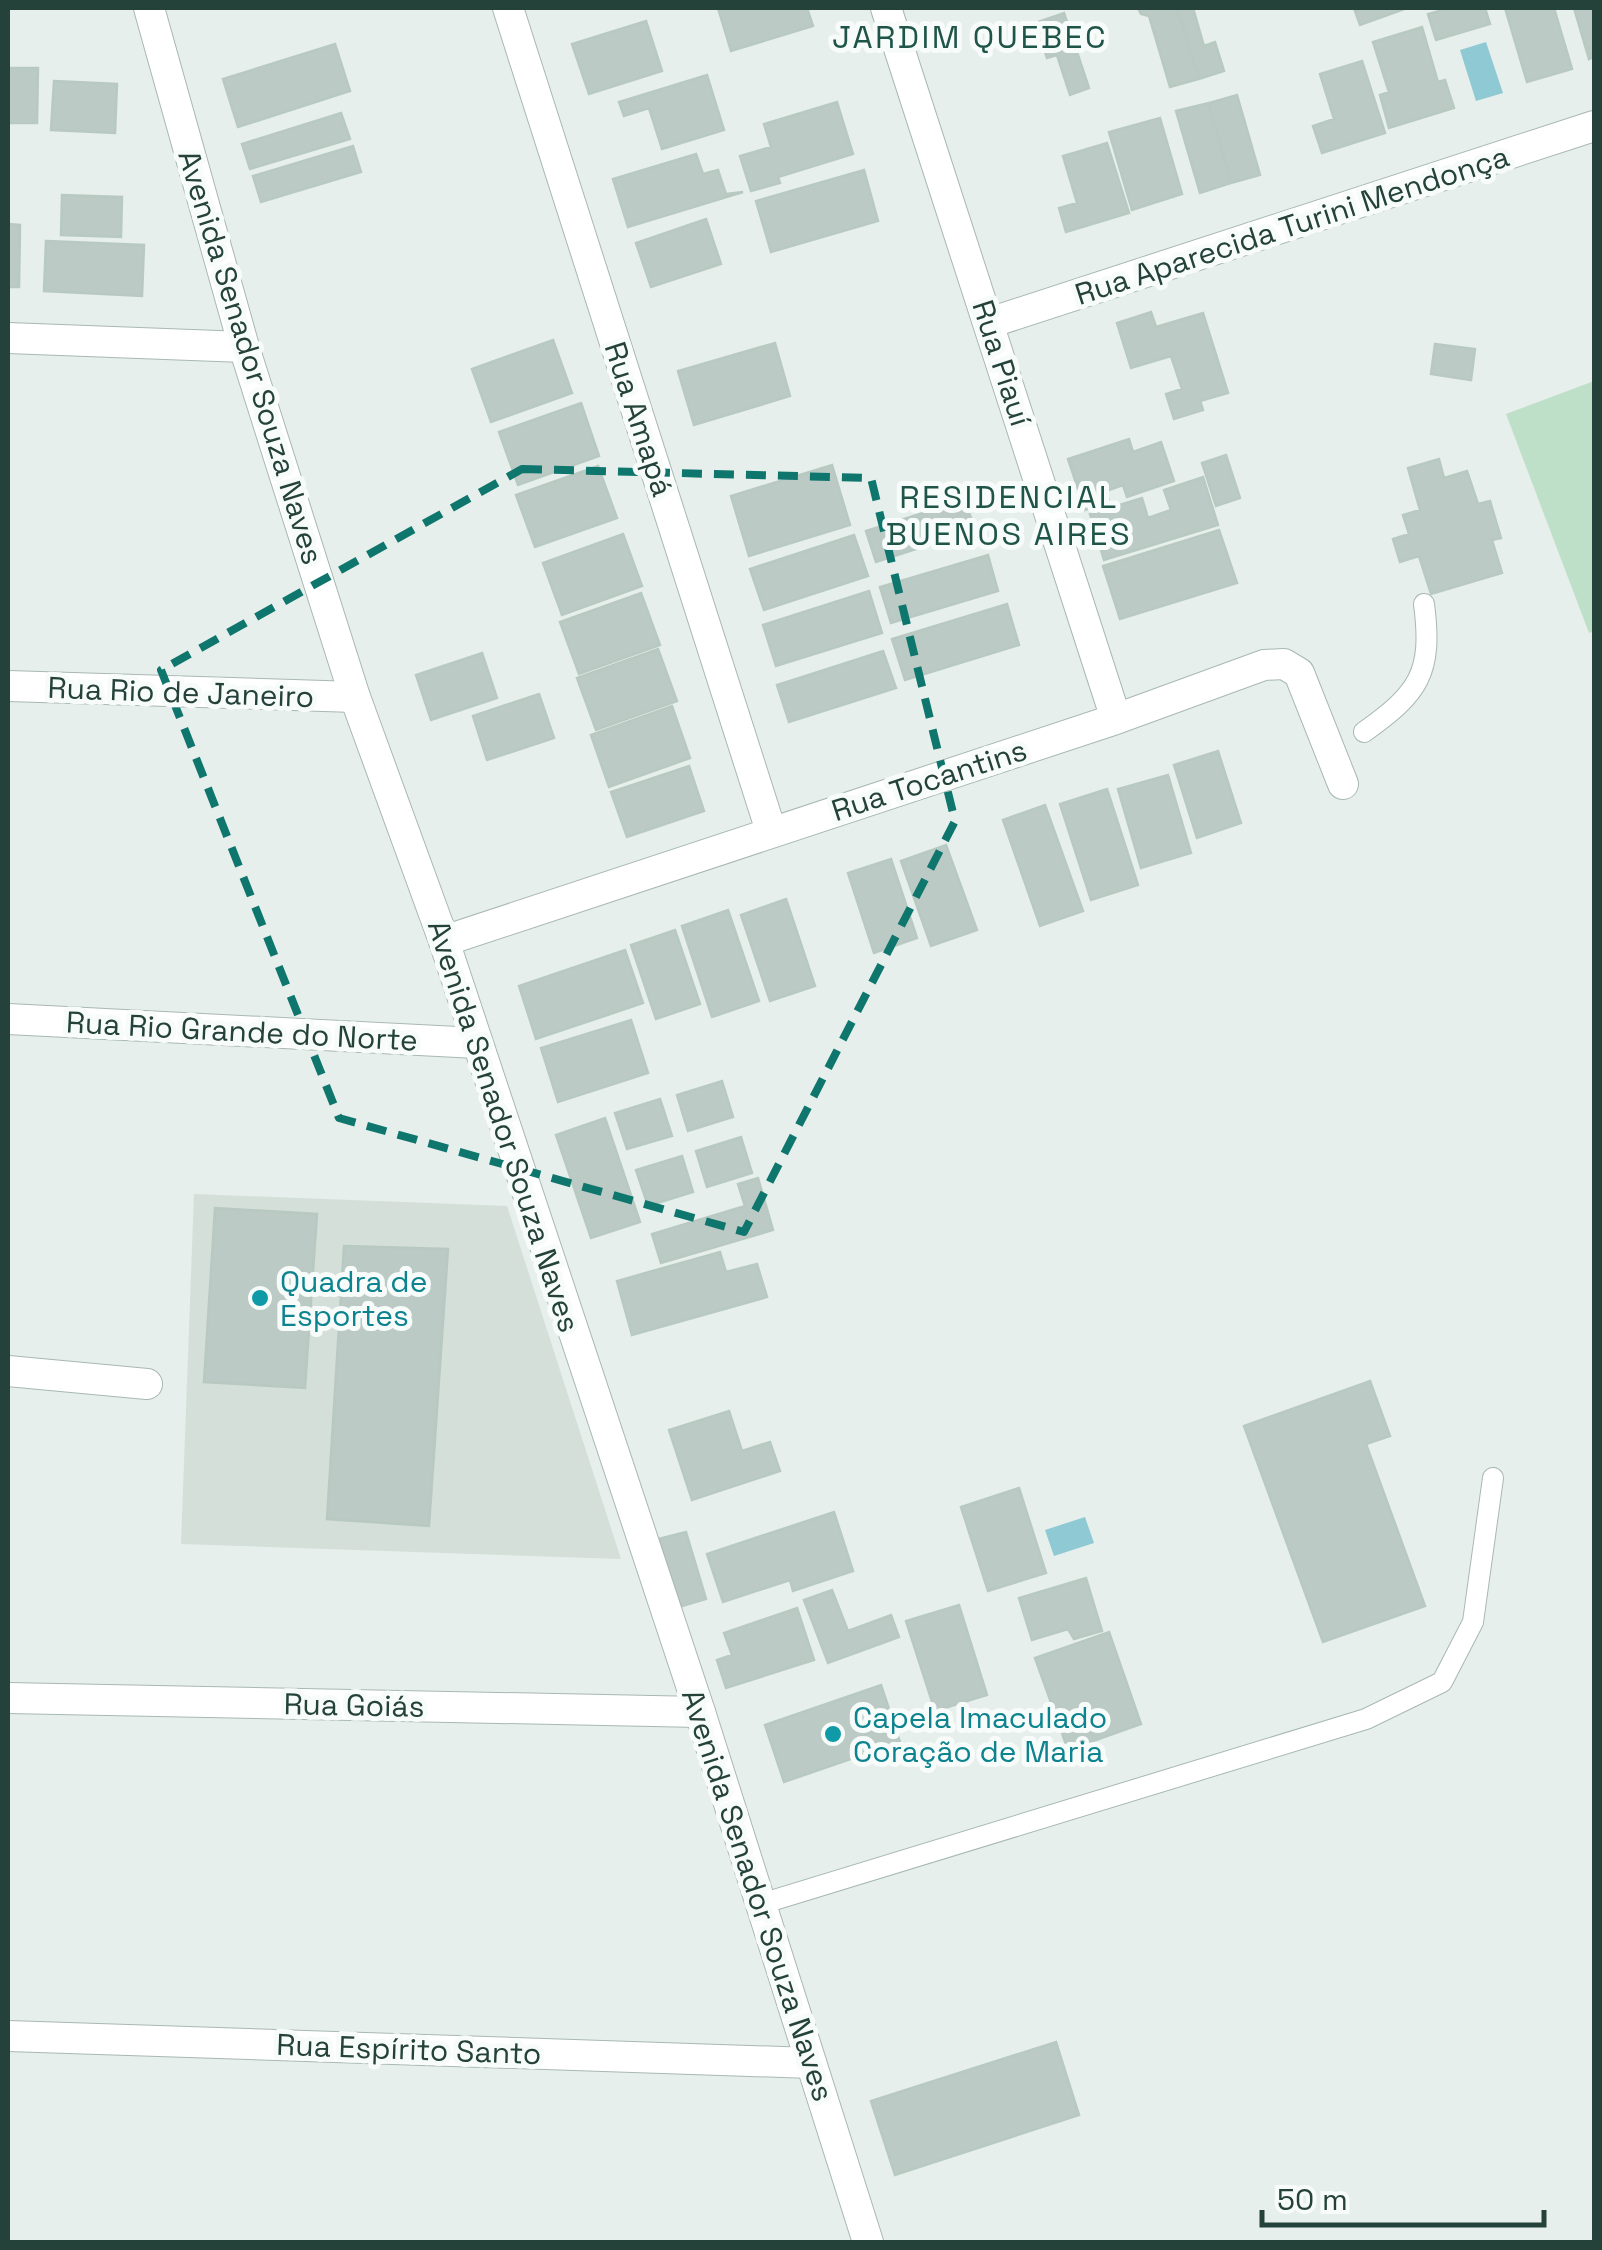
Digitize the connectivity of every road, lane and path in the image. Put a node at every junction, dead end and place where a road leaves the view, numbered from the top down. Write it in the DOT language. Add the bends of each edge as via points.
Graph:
graph roads {
  1 [pos="149,8"];
  2 [pos="508,8"];
  3 [pos="886,8"];
  4 [pos="1594,126"];
  5 [pos="989,323"];
  6 [pos="8,338"];
  7 [pos="244,347"];
  8 [pos="1424,604"];
  9 [pos="8,686"];
  10 [pos="355,696"];
  11 [pos="1116,719"];
  12 [pos="1364,732"];
  13 [pos="1343,784"];
  14 [pos="771,831"];
  15 [pos="444,941"];
  16 [pos="8,1020"];
  17 [pos="476,1042"];
  18 [pos="8,1371"];
  19 [pos="147,1384"];
  20 [pos="1493,1478"];
  21 [pos="8,1698"];
  22 [pos="700,1712"];
  23 [pos="761,1904"];
  24 [pos="8,2036"];
  25 [pos="811,2063"];
  26 [pos="868,2242"];
  1 -- 7 [label="street, Avenida Senador Souza Naves"];
  2 -- 14 [label="street, Rua Amapá"];
  3 -- 5 [label="street, Rua Piauí"];
  4 -- 5 [label="street, Rua Aparecida Turini Mendonça"];
  5 -- 11 [label="street, Rua Piauí"];
  6 -- 7 [label="street"];
  7 -- 10 [label="street, Avenida Senador Souza Naves"];
  8 -- 12 [label="lane" via="1429,640 1422,676 1408,701"];
  9 -- 10 [label="street, Rua Rio de Janeiro"];
  10 -- 15 [label="street, Avenida Senador Souza Naves"];
  11 -- 13 [label="street, Rua Tocantins" via="1264,665 1284,664 1299,673"];
  11 -- 14 [label="street, Rua Tocantins"];
  14 -- 15 [label="street, Rua Tocantins"];
  15 -- 17 [label="street, Avenida Senador Souza Naves"];
  16 -- 17 [label="street, Rua Rio Grande do Norte"];
  17 -- 22 [label="street, Avenida Senador Souza Naves"];
  18 -- 19 [label="street"];
  20 -- 23 [label="lane" via="1473,1622 1442,1682 1366,1719"];
  21 -- 22 [label="street, Rua Goiás"];
  22 -- 23 [label="street, Avenida Senador Souza Naves"];
  23 -- 25 [label="street, Avenida Senador Souza Naves"];
  24 -- 25 [label="street, Rua Espírito Santo"];
  25 -- 26 [label="street, Avenida Senador Souza Naves"];
}
